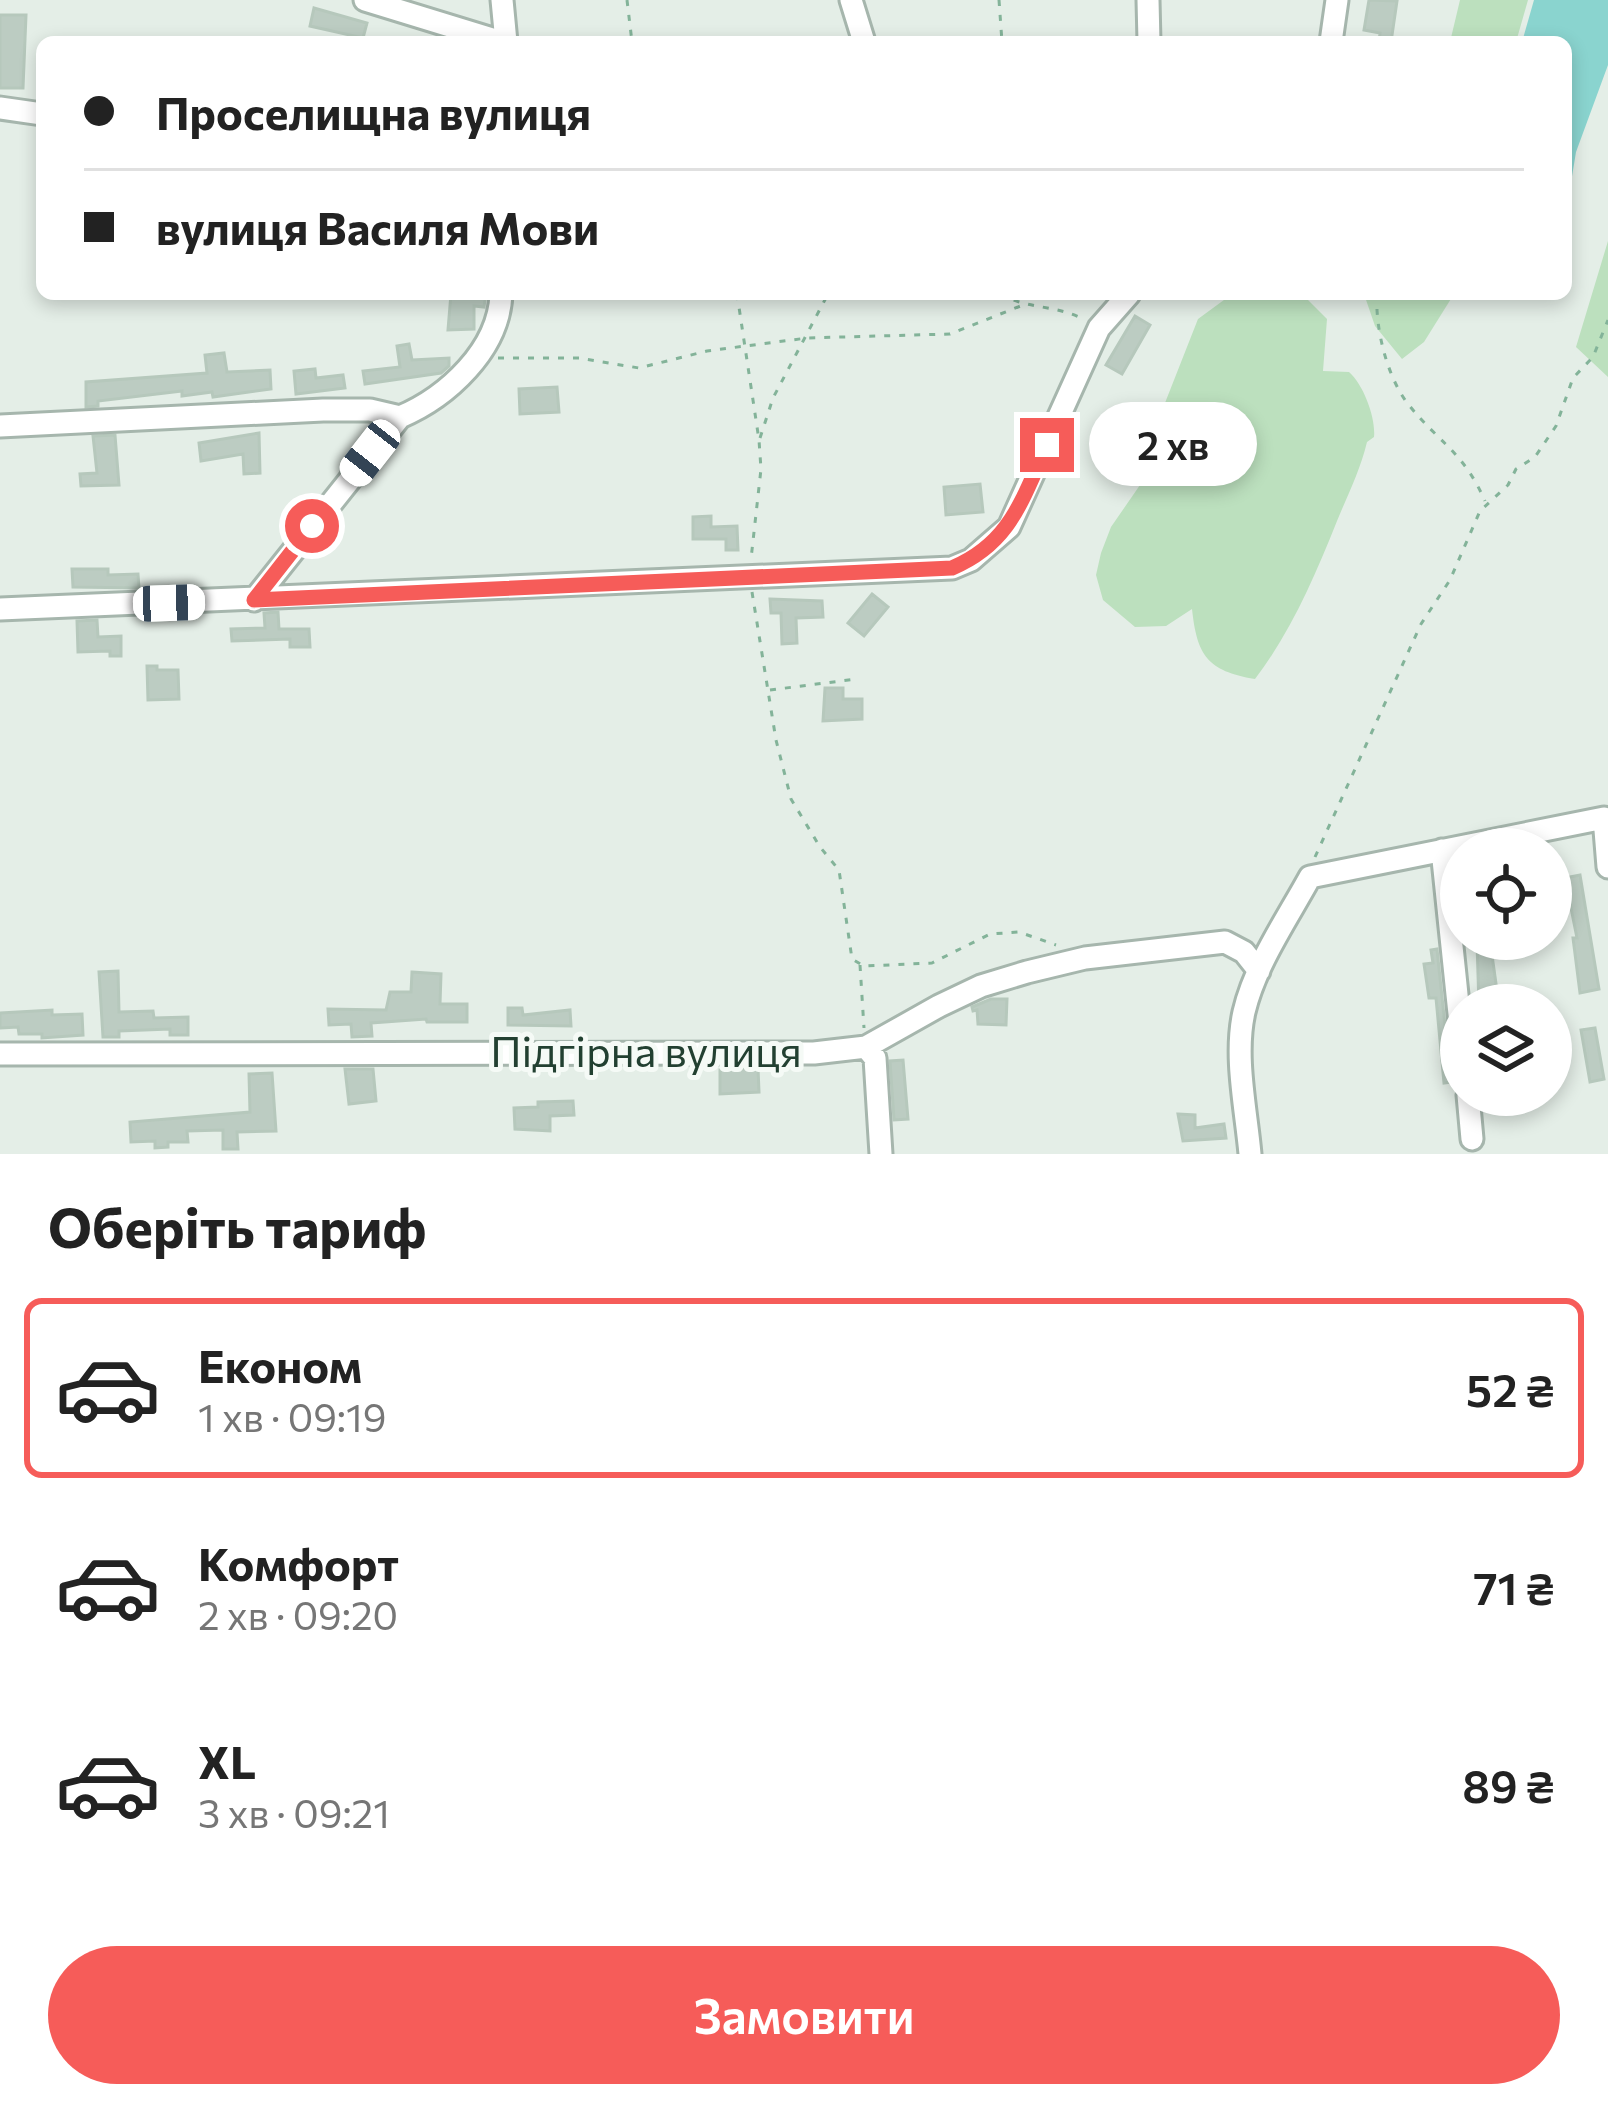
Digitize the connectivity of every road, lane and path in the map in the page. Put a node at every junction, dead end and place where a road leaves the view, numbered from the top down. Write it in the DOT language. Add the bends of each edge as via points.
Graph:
graph roads {
  1 [pos="365,0"];
  2 [pos="502,0"];
  3 [pos="627,0"];
  4 [pos="850,0"];
  5 [pos="999,0"];
  6 [pos="1148,0"];
  7 [pos="1337,0"];
  8 [pos="484,36"];
  9 [pos="504,36"];
  10 [pos="631,36"];
  11 [pos="862,36"];
  12 [pos="1002,36"];
  13 [pos="1149,36"];
  14 [pos="1332,36"];
  15 [pos="0,108"];
  16 [pos="36,113"];
  17 [pos="499,300"];
  18 [pos="737,300"];
  19 [pos="825,300"];
  20 [pos="1013,300"];
  21 [pos="1023,300"];
  22 [pos="1124,300"];
  23 [pos="1377,300"];
  24 [pos="1023,305"];
  25 [pos="1608,320"];
  26 [pos="1099,328"];
  27 [pos="807,338"];
  28 [pos="742,346"];
  29 [pos="474,358"];
  30 [pos="400,417"];
  31 [pos="0,426"];
  32 [pos="759,440"];
  33 [pos="1486,503"];
  34 [pos="749,577"];
  35 [pos="254,600"];
  36 [pos="0,609"];
  37 [pos="857,679"];
  38 [pos="768,690"];
  39 [pos="1553,828"];
  40 [pos="1440,850"];
  41 [pos="1608,867"];
  42 [pos="1310,877"];
  43 [pos="1077,959"];
  44 [pos="860,964"];
  45 [pos="1259,971"];
  46 [pos="866,1047"];
  47 [pos="0,1054"];
  48 [pos="1470,1116"];
  49 [pos="1472,1139"];
  50 [pos="881,1154"];
  51 [pos="1250,1154"];
  1 -- 8 [label="street"];
  2 -- 9 [label="street"];
  3 -- 10 [label="path"];
  4 -- 11 [label="street"];
  5 -- 12 [label="path"];
  6 -- 13 [label="street"];
  7 -- 14 [label="street"];
  15 -- 16 [label="street"];
  17 -- 29 [label="street"];
  18 -- 28 [label="path"];
  19 -- 27 [label="path"];
  20 -- 24 [label="path"];
  21 -- 24 [label="path"];
  22 -- 26 [label="street"];
  23 -- 33 [label="path" via="1393,377 1407,403 1462,458"];
  24 -- 26 [label="path" via="1070,312"];
  24 -- 27 [label="path" via="950,334"];
  25 -- 33 [label="path" via="1556,426"];
  26 -- 34 [label="street" via="1009,527 982,553 952,568"];
  27 -- 28 [label="path"];
  27 -- 32 [label="path" via="772,398"];
  28 -- 29 [label="path" via="639,368 579,358"];
  28 -- 32 [label="path"];
  29 -- 30 [label="street" via="430,404"];
  30 -- 31 [label="street" via="323,410"];
  30 -- 35 [label="street"];
  32 -- 34 [label="path"];
  33 -- 42 [label="path" via="1421,624"];
  34 -- 35 [label="street"];
  34 -- 38 [label="path"];
  35 -- 36 [label="street"];
  37 -- 38 [label="path"];
  38 -- 44 [label="path" via="791,799 839,870 848,946"];
  39 -- 41 [label="street" via="1604,818"];
  40 -- 42 [label="street"];
  42 -- 45 [label="street"];
  43 -- 44 [label="path" via="1019,932 990,934 932,963"];
  43 -- 45 [label="street, Підгірна вулиця" via="1225,942"];
  43 -- 46 [label="street, Підгірна вулиця" via="981,986"];
  44 -- 46 [label="path"];
  45 -- 51 [label="street" via="1241,1046"];
  46 -- 47 [label="street, Підгірна вулиця"];
  46 -- 50 [label="street" via="875,1058"];
  48 -- 49 [label="street"];
}
